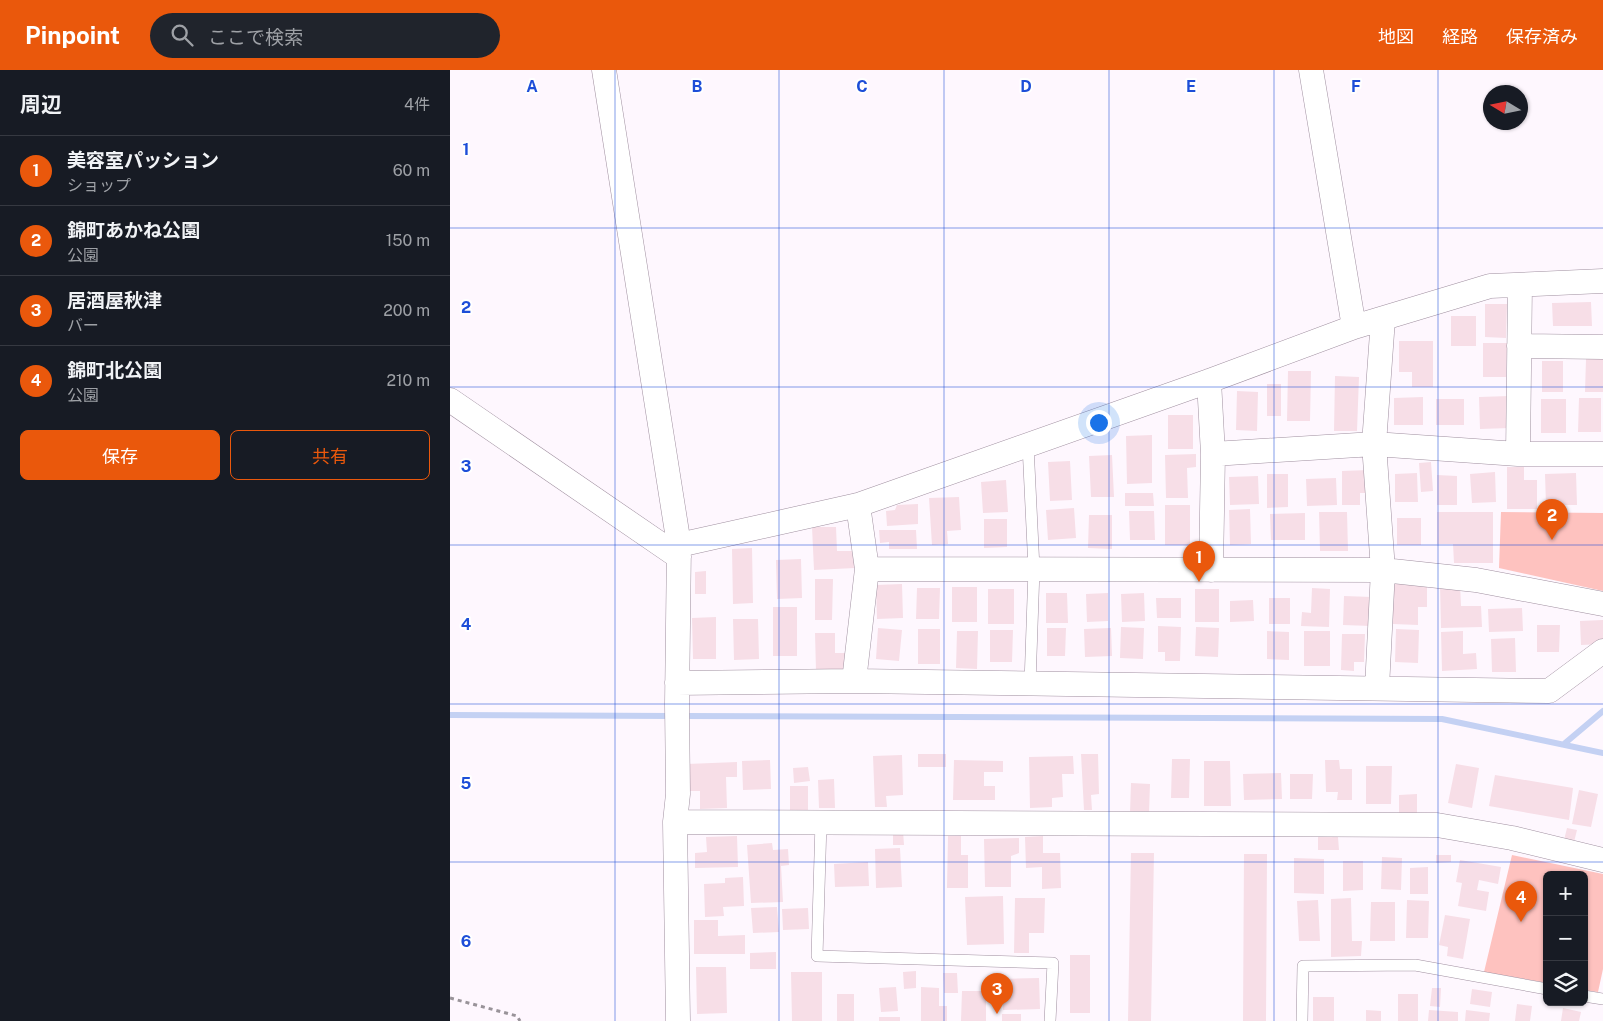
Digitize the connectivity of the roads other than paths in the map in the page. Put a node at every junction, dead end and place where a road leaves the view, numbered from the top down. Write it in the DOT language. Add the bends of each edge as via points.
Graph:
graph roads {
  1 [pos="604,70"];
  2 [pos="1311,70"];
  3 [pos="1603,281"];
  4 [pos="1520,285"];
  5 [pos="1383,318"];
  6 [pos="1354,327"];
  7 [pos="1519,346"];
  8 [pos="1603,348"];
  9 [pos="1209,381"];
  10 [pos="450,400"];
  11 [pos="1374,444"];
  12 [pos="1028,445"];
  13 [pos="1213,454"];
  14 [pos="1518,454"];
  15 [pos="1603,454"];
  16 [pos="858,505"];
  17 [pos="679,551"];
  18 [pos="867,569"];
  19 [pos="1034,569"];
  20 [pos="1211,570"];
  21 [pos="1382,570"];
  22 [pos="1603,604"];
  23 [pos="1603,651"];
  24 [pos="854,681"];
  25 [pos="1030,684"];
  26 [pos="1377,688"];
  27 [pos="677,694"];
  28 [pos="674,822"];
  29 [pos="821,822"];
  30 [pos="1603,860"];
  31 [pos="1543,988"];
  32 [pos="1588,997"];
  33 [pos="1603,999"];
  34 [pos="678,1021"];
  35 [pos="1050,1021"];
  36 [pos="1302,1021"];
  1 -- 17 [label="street"];
  2 -- 6 [label="street"];
  3 -- 4 [label="street"];
  4 -- 5 [label="street" via="1490,286"];
  4 -- 7 [label="street"];
  5 -- 6 [label="street"];
  5 -- 11 [label="street"];
  6 -- 9 [label="street"];
  7 -- 8 [label="street"];
  7 -- 14 [label="street"];
  9 -- 12 [label="street"];
  9 -- 13 [label="street"];
  10 -- 17 [label="street"];
  11 -- 13 [label="street"];
  11 -- 14 [label="street"];
  11 -- 21 [label="street"];
  12 -- 16 [label="street"];
  12 -- 19 [label="lane"];
  13 -- 20 [label="street"];
  14 -- 15 [label="street"];
  16 -- 17 [label="street"];
  16 -- 18 [label="street"];
  17 -- 27 [label="street"];
  18 -- 19 [label="street"];
  18 -- 24 [label="street"];
  19 -- 20 [label="street"];
  19 -- 25 [label="lane"];
  20 -- 21 [label="street"];
  21 -- 22 [label="street" via="1476,580"];
  21 -- 26 [label="street"];
  23 -- 26 [label="street" via="1549,691"];
  24 -- 25 [label="street"];
  24 -- 27 [label="street"];
  25 -- 26 [label="street"];
  27 -- 28 [label="street" via="678,794"];
  28 -- 29 [label="street"];
  28 -- 34 [label="street"];
  29 -- 30 [label="street" via="1437,825 1512,838"];
  29 -- 35 [label="lane" via="817,956 1053,963"];
  31 -- 36 [label="lane" via="1415,965 1303,966"];
  32 -- 33 [label="lane"];
}
